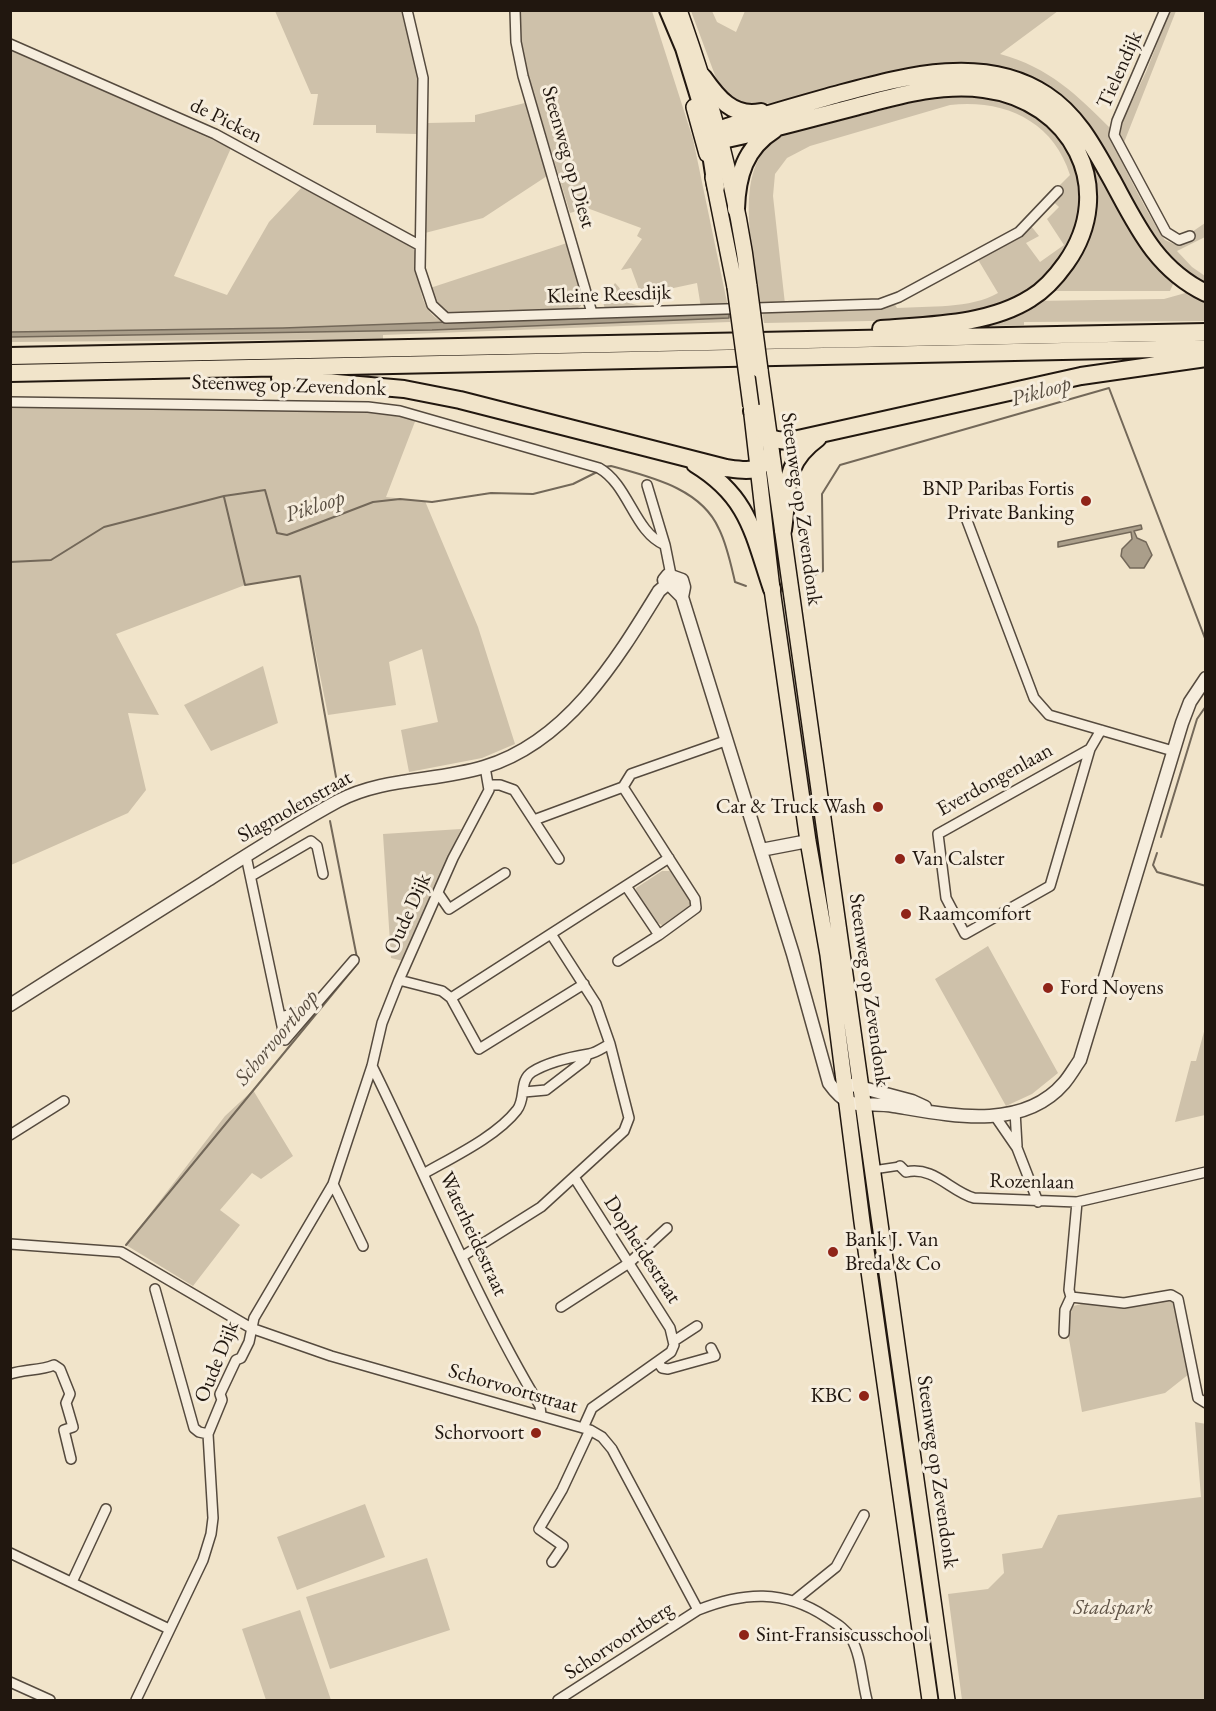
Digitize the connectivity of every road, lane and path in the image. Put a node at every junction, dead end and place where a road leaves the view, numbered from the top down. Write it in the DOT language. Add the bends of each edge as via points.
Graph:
graph roads {
  1 [pos="407,10"];
  2 [pos="515,10"];
  3 [pos="663,10"];
  4 [pos="668,10"];
  5 [pos="679,10"];
  6 [pos="1165,10"];
  7 [pos="10,44"];
  8 [pos="703,77"];
  9 [pos="777,119"];
  10 [pos="716,135"];
  11 [pos="716,188"];
  12 [pos="1058,191"];
  13 [pos="736,209"];
  14 [pos="1190,236"];
  15 [pos="419,245"];
  16 [pos="742,287"];
  17 [pos="1206,293"];
  18 [pos="592,313"];
  19 [pos="1206,332"];
  20 [pos="795,341"];
  21 [pos="1206,348"];
  22 [pos="10,356"];
  23 [pos="1206,358"];
  24 [pos="251,369"];
  25 [pos="10,373"];
  26 [pos="10,402"];
  27 [pos="756,408"];
  28 [pos="821,435"];
  29 [pos="770,446"];
  30 [pos="684,458"];
  31 [pos="759,469"];
  32 [pos="647,485"];
  33 [pos="966,518"];
  34 [pos="783,530"];
  35 [pos="665,545"];
  36 [pos="671,581"];
  37 [pos="772,589"];
  38 [pos="1206,678"];
  39 [pos="1101,730"];
  40 [pos="725,741"];
  41 [pos="1090,749"];
  42 [pos="1173,751"];
  43 [pos="484,767"];
  44 [pos="490,785"];
  45 [pos="623,787"];
  46 [pos="534,820"];
  47 [pos="808,841"];
  48 [pos="761,850"];
  49 [pos="246,856"];
  50 [pos="669,858"];
  51 [pos="559,859"];
  52 [pos="505,873"];
  53 [pos="323,874"];
  54 [pos="251,876"];
  55 [pos="626,886"];
  56 [pos="438,892"];
  57 [pos="551,934"];
  58 [pos="659,935"];
  59 [pos="354,960"];
  60 [pos="618,961"];
  61 [pos="399,980"];
  62 [pos="584,984"];
  63 [pos="451,998"];
  64 [pos="10,1005"];
  65 [pos="302,1012"];
  66 [pos="280,1017"];
  67 [pos="610,1044"];
  68 [pos="587,1055"];
  69 [pos="822,1057"];
  70 [pos="372,1066"];
  71 [pos="846,1084"];
  72 [pos="861,1087"];
  73 [pos="524,1092"];
  74 [pos="64,1101"];
  75 [pos="848,1103"];
  76 [pos="864,1105"];
  77 [pos="1015,1110"];
  78 [pos="942,1115"];
  79 [pos="995,1116"];
  80 [pos="10,1135"];
  81 [pos="1017,1148"];
  82 [pos="900,1166"];
  83 [pos="873,1170"];
  84 [pos="1206,1172"];
  85 [pos="425,1173"];
  86 [pos="574,1177"];
  87 [pos="333,1184"];
  88 [pos="1038,1202"];
  89 [pos="1077,1202"];
  90 [pos="667,1228"];
  91 [pos="10,1244"];
  92 [pos="363,1246"];
  93 [pos="463,1256"];
  94 [pos="629,1263"];
  95 [pos="155,1289"];
  96 [pos="1071,1298"];
  97 [pos="561,1307"];
  98 [pos="697,1326"];
  99 [pos="251,1328"];
  100 [pos="1064,1333"];
  101 [pos="674,1343"];
  102 [pos="711,1348"];
  103 [pos="658,1362"];
  104 [pos="10,1374"];
  105 [pos="1206,1403"];
  106 [pos="541,1416"];
  107 [pos="587,1429"];
  108 [pos="208,1434"];
  109 [pos="71,1459"];
  110 [pos="106,1509"];
  111 [pos="864,1515"];
  112 [pos="10,1553"];
  113 [pos="552,1562"];
  114 [pos="72,1582"];
  115 [pos="795,1600"];
  116 [pos="698,1610"];
  117 [pos="169,1629"];
  118 [pos="10,1682"];
  119 [pos="562,1700"];
  120 [pos="50,1701"];
  121 [pos="136,1701"];
  122 [pos="867,1701"];
  123 [pos="930,1701"];
  124 [pos="947,1701"];
  1 -- 15 [label="street, Kleine Reesdijk" via="423,78"];
  2 -- 18 [label="street, Steenweg op Diest" via="523,76"];
  3 -- 11 [label="main road"];
  4 -- 10 [label="highway"];
  5 -- 8 [label="main road"];
  6 -- 14 [label="street, Tielendijk" via="1114,135 1166,232 1179,240"];
  7 -- 15 [label="street, de Picken" via="215,134"];
  8 -- 9 [label="highway" via="716,96 735,110"];
  8 -- 10 [label="main road"];
  9 -- 10 [label="highway"];
  9 -- 13 [label="highway" via="747,158 738,183"];
  9 -- 17 [label="highway" via="894,79 937,72 985,74 1032,87 1059,105 1084,132 1150,249 1175,274"];
  9 -- 20 [label="highway" via="939,88 999,91 1037,106 1064,130 1082,162 1088,195 1087,220 1074,252 1050,284 1031,298 999,312 951,323 834,332"];
  10 -- 11 [label="highway" via="709,141"];
  10 -- 13 [label="main road"];
  11 -- 16 [label="main road"];
  12 -- 18 [label="street, Kleine Reesdijk" via="1019,232 880,304"];
  13 -- 16 [label="main road"];
  15 -- 18 [label="street, Kleine Reesdijk" via="424,285 435,310 446,318"];
  16 -- 27 [label="main road, Steenweg op Zevendonk, bridge"];
  19 -- 20 [label="highway"];
  20 -- 22 [label="highway"];
  21 -- 24 [label="highway"];
  23 -- 28 [label="highway" via="1090,374"];
  24 -- 25 [label="highway"];
  24 -- 30 [label="highway" via="276,378 404,389 460,400"];
  26 -- 35 [label="street, Steenweg op Zevendonk" via="356,406 400,411 599,468 612,477 643,524"];
  27 -- 29 [label="highway"];
  27 -- 31 [label="main road, Steenweg op Zevendonk"];
  28 -- 29 [label="highway"];
  28 -- 34 [label="highway" via="802,450 792,466"];
  29 -- 31 [label="highway"];
  29 -- 34 [label="main road, Steenweg op Zevendonk"];
  30 -- 31 [label="highway" via="726,468"];
  30 -- 37 [label="highway" via="722,483 742,507 755,533"];
  31 -- 37 [label="main road, Steenweg op Zevendonk"];
  32 -- 35 [label="street"];
  33 -- 39 [label="street, Everdongenlaan" via="1034,698 1049,715"];
  34 -- 72 [label="main road, Steenweg op Zevendonk"];
  35 -- 36 [label="street"];
  36 -- 40 [label="street, Steenweg op Zevendonk" via="682,597"];
  36 -- 43 [label="street, Slagmolenstraat" via="611,664 553,730"];
  37 -- 47 [label="main road, Steenweg op Zevendonk"];
  38 -- 42 [label="street" via="1190,702"];
  39 -- 41 [label="street, Everdongenlaan"];
  39 -- 42 [label="street, Everdongenlaan"];
  40 -- 45 [label="street" via="631,774"];
  40 -- 48 [label="street, Steenweg op Zevendonk"];
  41 -- 41 [label="street, Everdongenlaan" via="1050,886 965,934 946,898 938,834"];
  42 -- 77 [label="street" via="1080,1060 1064,1083 1043,1101"];
  43 -- 44 [label="street"];
  43 -- 49 [label="street, Slagmolenstraat" via="381,785 349,796"];
  44 -- 46 [label="street" via="514,790"];
  44 -- 56 [label="street, Oude Dijk"];
  45 -- 46 [label="street"];
  45 -- 50 [label="street"];
  46 -- 51 [label="street"];
  47 -- 48 [label="street"];
  47 -- 71 [label="main road, Steenweg op Zevendonk"];
  48 -- 69 [label="street, Steenweg op Zevendonk"];
  49 -- 54 [label="street"];
  49 -- 64 [label="street, Slagmolenstraat"];
  50 -- 55 [label="street"];
  50 -- 58 [label="street" via="695,899 696,908"];
  52 -- 56 [label="street" via="449,909"];
  53 -- 54 [label="street" via="317,846 312,841"];
  54 -- 66 [label="street"];
  55 -- 57 [label="street"];
  55 -- 58 [label="street"];
  56 -- 61 [label="street, Oude Dijk"];
  57 -- 62 [label="street"];
  57 -- 63 [label="street"];
  58 -- 60 [label="street"];
  59 -- 66 [label="street" via="285,1040"];
  61 -- 63 [label="street"];
  61 -- 70 [label="street, Oude Dijk" via="382,1023"];
  62 -- 63 [label="street" via="479,1049"];
  62 -- 67 [label="street" via="596,1004"];
  65 -- 66 [label="street"];
  67 -- 68 [label="street"];
  67 -- 86 [label="street" via="628,1124"];
  68 -- 73 [label="street" via="546,1090"];
  68 -- 73 [label="street" via="573,1056 531,1072"];
  69 -- 71 [label="street, Steenweg op Zevendonk"];
  69 -- 75 [label="street, Steenweg op Zevendonk" via="829,1083"];
  70 -- 85 [label="street, Waterheidestraat"];
  70 -- 87 [label="street, Oude Dijk"];
  71 -- 72 [label="street"];
  71 -- 75 [label="main road, Steenweg op Zevendonk"];
  72 -- 76 [label="main road, Steenweg op Zevendonk"];
  72 -- 78 [label="street" via="912,1101"];
  73 -- 85 [label="street" via="514,1113 485,1137"];
  74 -- 80 [label="street"];
  75 -- 76 [label="street"];
  75 -- 123 [label="main road, Steenweg op Zevendonk"];
  76 -- 78 [label="street" via="886,1104"];
  76 -- 83 [label="main road, Steenweg op Zevendonk"];
  77 -- 79 [label="street"];
  77 -- 81 [label="street"];
  78 -- 79 [label="street"];
  79 -- 81 [label="street"];
  81 -- 88 [label="street"];
  82 -- 83 [label="street"];
  82 -- 88 [label="street, Rozenlaan" via="906,1172 929,1172 974,1198"];
  83 -- 124 [label="main road, Steenweg op Zevendonk"];
  84 -- 89 [label="street, Rozenlaan"];
  85 -- 93 [label="street, Waterheidestraat"];
  86 -- 93 [label="street" via="522,1220"];
  86 -- 94 [label="street, Dopheidestraat"];
  87 -- 92 [label="street"];
  87 -- 99 [label="street, Oude Dijk"];
  88 -- 89 [label="street, Rozenlaan"];
  89 -- 96 [label="street"];
  90 -- 94 [label="street"];
  91 -- 99 [label="street, Schorvoortstraat" via="121,1252"];
  93 -- 106 [label="street, Waterheidestraat" via="504,1346 540,1406"];
  94 -- 97 [label="street"];
  94 -- 101 [label="street, Dopheidestraat" via="670,1328"];
  95 -- 108 [label="street" via="194,1428"];
  96 -- 100 [label="street" via="1065,1310"];
  96 -- 105 [label="street" via="1124,1303 1171,1295 1178,1299 1198,1398"];
  98 -- 101 [label="street"];
  99 -- 106 [label="street, Schorvoortstraat" via="331,1356"];
  99 -- 108 [label="street, Oude Dijk" via="249,1342 220,1394 222,1400"];
  101 -- 103 [label="street" via="671,1352"];
  102 -- 103 [label="street" via="715,1356 668,1369"];
  103 -- 107 [label="street" via="592,1408"];
  104 -- 109 [label="street" via="54,1365 60,1369 70,1394 66,1403 73,1427 64,1430"];
  106 -- 107 [label="street, Schorvoortstraat"];
  107 -- 113 [label="street" via="562,1490 539,1529 563,1546"];
  107 -- 116 [label="street, Schorvoortstraat" via="602,1437 612,1449"];
  108 -- 117 [label="street, Oude Dijk" via="211,1534 203,1560"];
  110 -- 114 [label="street"];
  111 -- 115 [label="street" via="836,1567"];
  112 -- 114 [label="street"];
  114 -- 117 [label="street"];
  115 -- 116 [label="street" via="737,1598"];
  115 -- 122 [label="street" via="846,1631 855,1649"];
  116 -- 119 [label="street, Schorvoortberg"];
  117 -- 121 [label="street, Oude Dijk"];
  118 -- 120 [label="street"];
}
